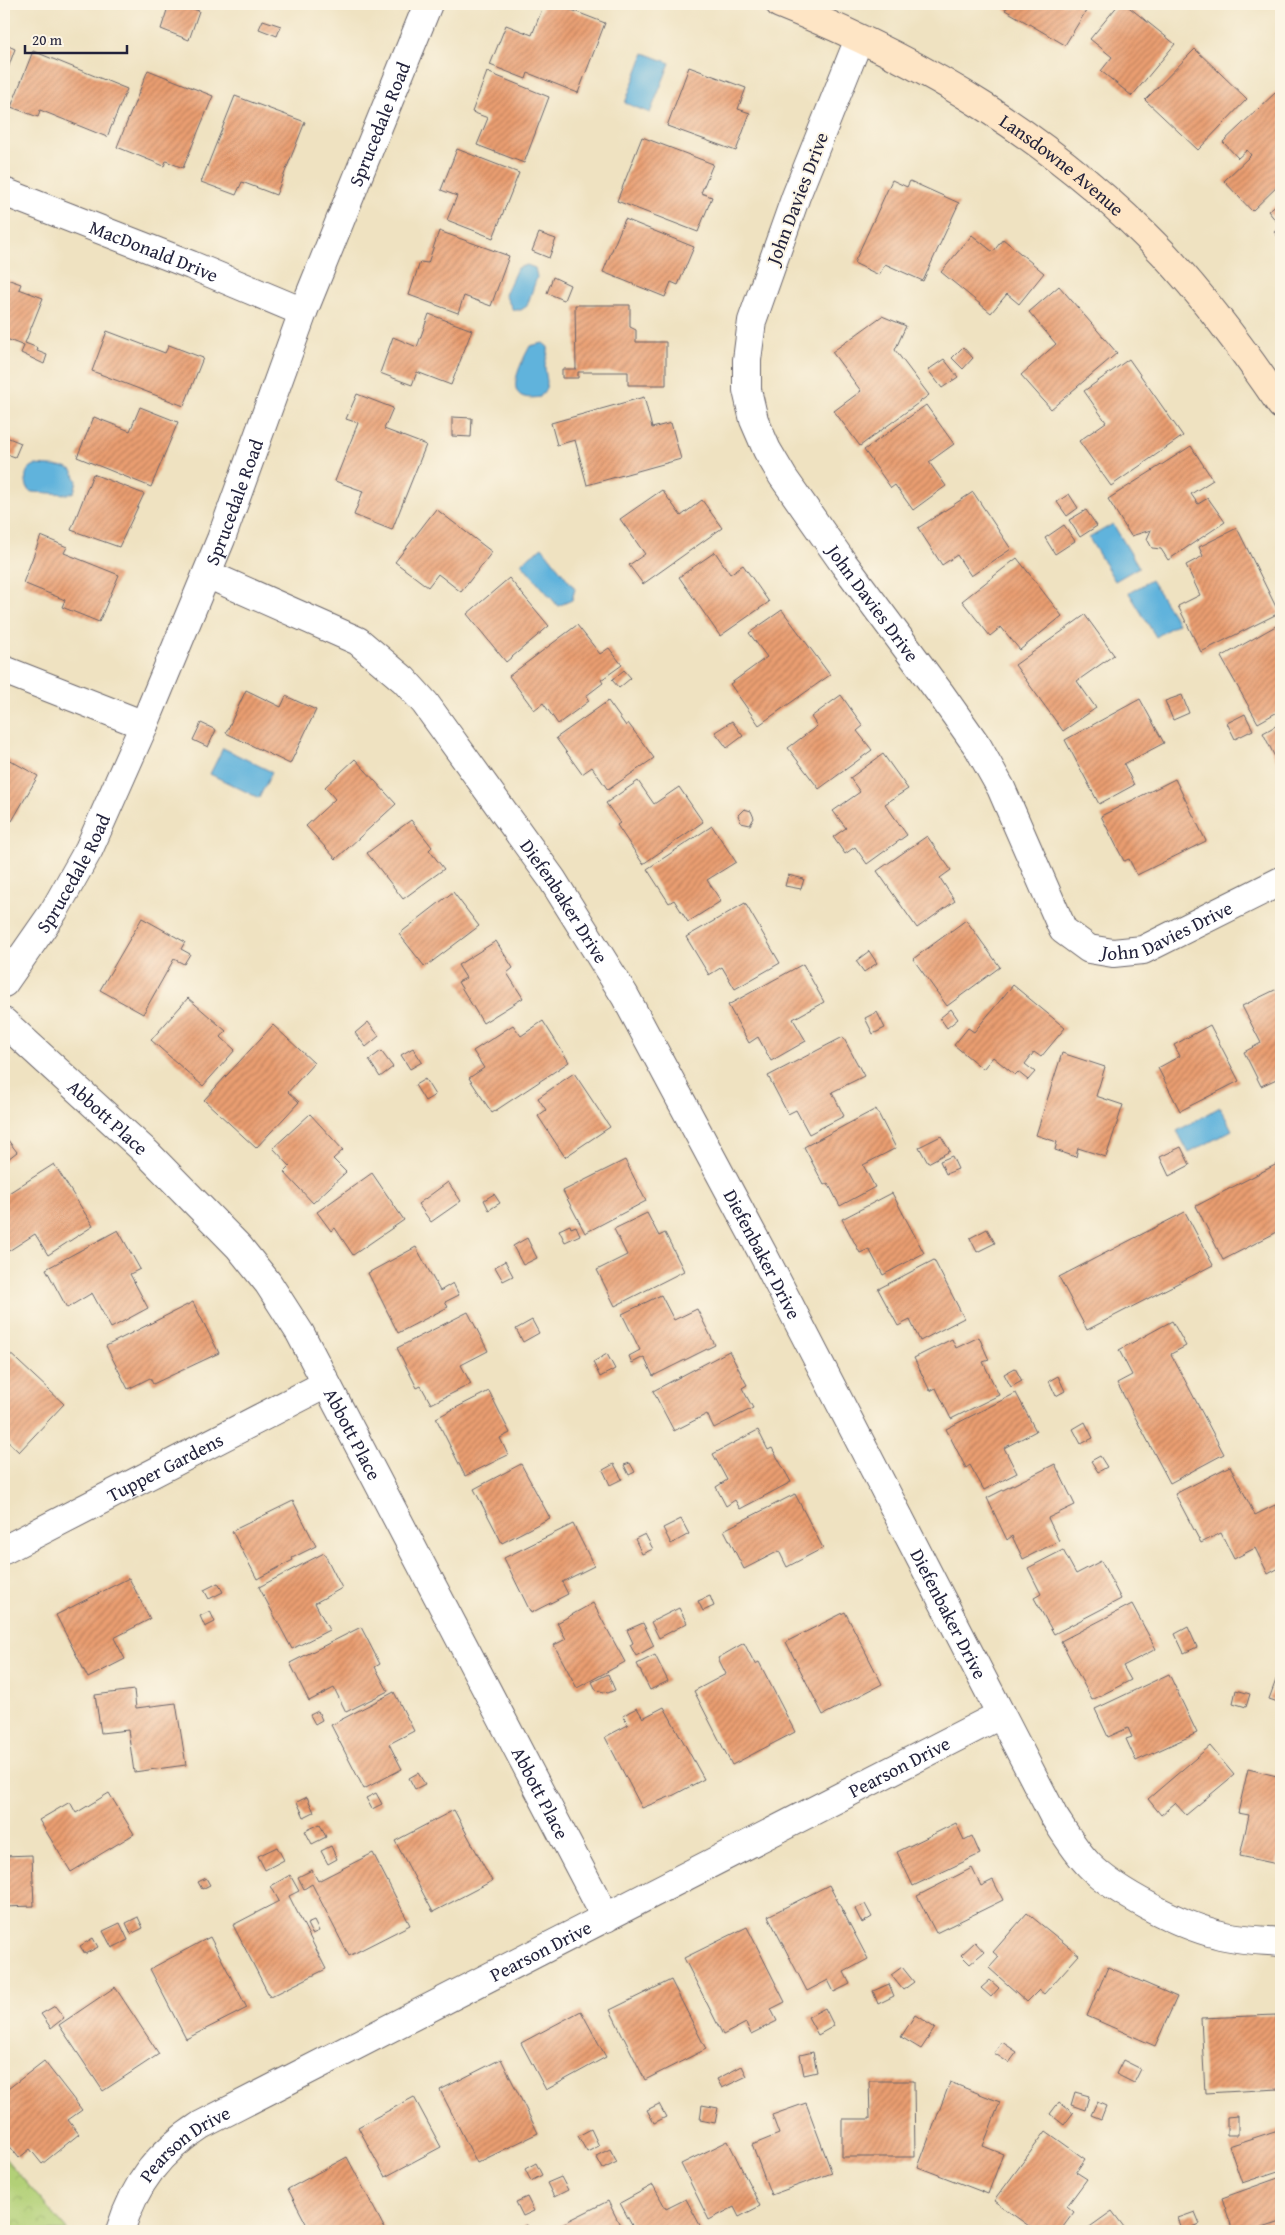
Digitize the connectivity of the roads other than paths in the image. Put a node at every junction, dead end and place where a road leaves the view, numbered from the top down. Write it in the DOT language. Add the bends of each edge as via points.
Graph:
graph roads {
  1 [pos="428,4"];
  2 [pos="780,4"];
  3 [pos="859,39"];
  4 [pos="4,192"];
  5 [pos="303,312"];
  6 [pos="1281,405"];
  7 [pos="207,574"];
  8 [pos="4,670"];
  9 [pos="144,725"];
  10 [pos="1281,881"];
  11 [pos="4,983"];
  12 [pos="4,1022"];
  13 [pos="326,1384"];
  14 [pos="4,1550"];
  15 [pos="1000,1714"];
  16 [pos="606,1918"];
  17 [pos="1281,1942"];
  18 [pos="120,2231"];
  1 -- 5 [label="street, Sprucedale Road"];
  2 -- 3 [label="main road, Lansdowne Avenue"];
  3 -- 6 [label="main road, Lansdowne Avenue" via="968,95 1006,120 1098,192 1164,255 1202,298 1237,340"];
  3 -- 10 [label="street, John Davies Drive" via="796,196 752,321 747,390 754,420 767,450 844,564 978,747 1021,831 1063,930 1089,949 1113,953 1143,950"];
  4 -- 5 [label="street, MacDonald Drive"];
  5 -- 7 [label="street, Sprucedale Road"];
  7 -- 9 [label="street, Sprucedale Road"];
  7 -- 15 [label="street, Diefenbaker Drive" via="358,641 390,666 425,703 552,879 622,990 679,1095"];
  8 -- 9 [label="street"];
  9 -- 11 [label="street, Sprucedale Road" via="89,849 54,911"];
  12 -- 13 [label="street, Abbott Place" via="147,1153 239,1247 268,1283 300,1332"];
  13 -- 14 [label="street, Tupper Gardens"];
  13 -- 16 [label="street, Abbott Place"];
  15 -- 16 [label="street, Pearson Drive"];
  15 -- 17 [label="street, Diefenbaker Drive" via="1053,1815 1084,1858 1100,1874 1143,1902 1216,1934"];
  16 -- 18 [label="street, Pearson Drive" via="176,2140 156,2162 131,2203"];
}
